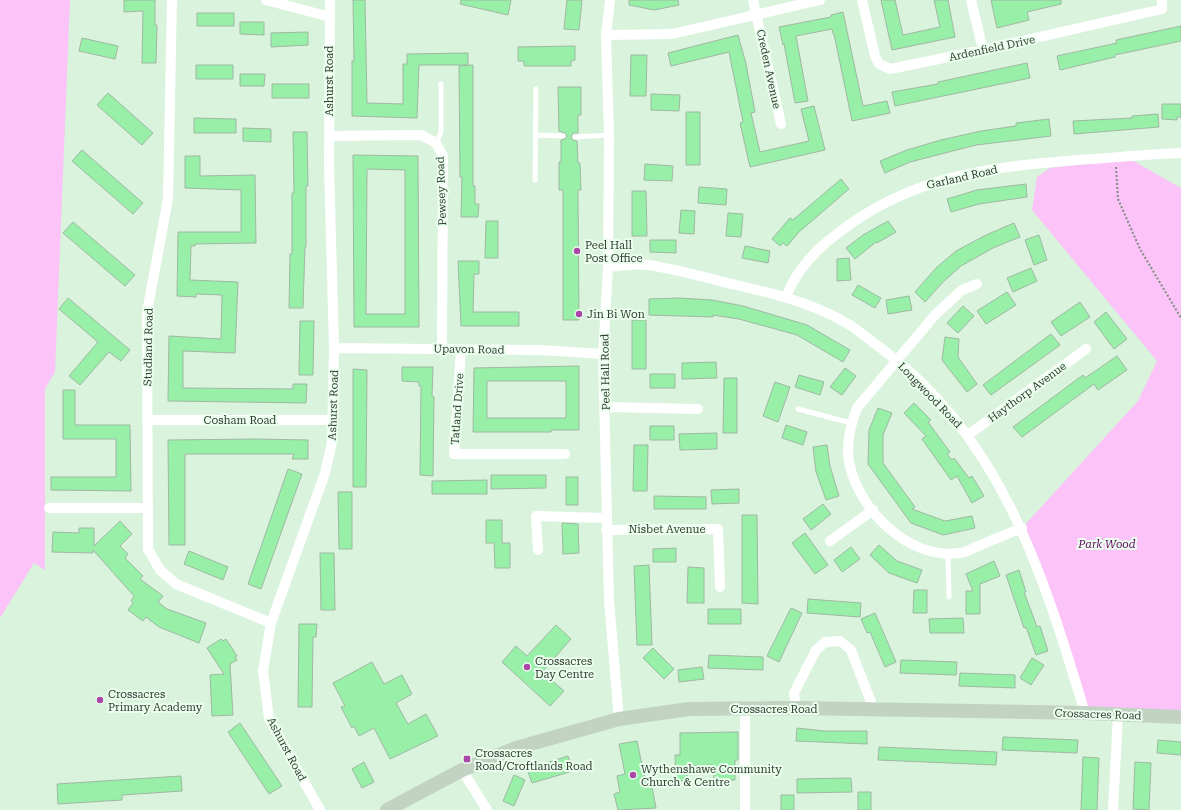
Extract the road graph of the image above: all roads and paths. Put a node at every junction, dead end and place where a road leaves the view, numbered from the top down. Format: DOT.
graph roads {
  1 [pos="172,0"];
  2 [pos="266,0"];
  3 [pos="330,0"];
  4 [pos="610,0"];
  5 [pos="753,0"];
  6 [pos="820,0"];
  7 [pos="862,0"];
  8 [pos="971,0"];
  9 [pos="1162,0"];
  10 [pos="757,14"];
  11 [pos="330,17"];
  12 [pos="606,35"];
  13 [pos="983,50"];
  14 [pos="441,84"];
  15 [pos="536,89"];
  16 [pos="781,124"];
  17 [pos="536,135"];
  18 [pos="609,135"];
  19 [pos="329,136"];
  20 [pos="563,136"];
  21 [pos="575,137"];
  22 [pos="436,144"];
  23 [pos="1181,153"];
  24 [pos="1115,158"];
  25 [pos="535,180"];
  26 [pos="608,267"];
  27 [pos="978,284"];
  28 [pos="786,296"];
  29 [pos="1181,318"];
  30 [pos="334,348"];
  31 [pos="442,348"];
  32 [pos="461,349"];
  33 [pos="1086,349"];
  34 [pos="603,354"];
  35 [pos="897,360"];
  36 [pos="606,407"];
  37 [pos="698,409"];
  38 [pos="798,409"];
  39 [pos="147,420"];
  40 [pos="333,420"];
  41 [pos="851,424"];
  42 [pos="968,435"];
  43 [pos="565,454"];
  44 [pos="49,508"];
  45 [pos="147,508"];
  46 [pos="873,510"];
  47 [pos="606,518"];
  48 [pos="1022,528"];
  49 [pos="606,530"];
  50 [pos="830,541"];
  51 [pos="538,550"];
  52 [pos="948,553"];
  53 [pos="720,587"];
  54 [pos="949,597"];
  55 [pos="271,623"];
  56 [pos="796,708"];
  57 [pos="745,709"];
  58 [pos="874,710"];
  59 [pos="1085,713"];
  60 [pos="1118,715"];
  61 [pos="1181,717"];
  62 [pos="619,720"];
  63 [pos="462,770"];
  64 [pos="320,810"];
  65 [pos="387,810"];
  66 [pos="487,810"];
  67 [pos="745,810"];
  68 [pos="1113,810"];
  1 -- 39 [label="street, Studland Road"];
  2 -- 11 [label="street"];
  3 -- 11 [label="street, Ashurst Road"];
  4 -- 12 [label="street, Peel Hall Road"];
  5 -- 10 [label="street, Creden Avenue"];
  6 -- 10 [label="street"];
  7 -- 13 [label="street, Ardenfield Drive"];
  8 -- 13 [label="street"];
  9 -- 13 [label="street, Ardenfield Drive"];
  10 -- 12 [label="street"];
  10 -- 16 [label="street, Creden Avenue"];
  11 -- 19 [label="street, Ashurst Road"];
  12 -- 18 [label="street, Peel Hall Road"];
  14 -- 22 [label="lane"];
  15 -- 17 [label="lane"];
  17 -- 20 [label="lane"];
  17 -- 25 [label="lane"];
  18 -- 21 [label="lane"];
  18 -- 26 [label="street, Peel Hall Road"];
  19 -- 22 [label="street, Pewsey Road"];
  19 -- 30 [label="street, Ashurst Road"];
  22 -- 31 [label="street, Pewsey Road"];
  23 -- 24 [label="street, Garland Road"];
  24 -- 28 [label="street, Garland Road"];
  24 -- 29 [label="path"];
  26 -- 28 [label="street, Longwood Road"];
  26 -- 34 [label="street, Peel Hall Road"];
  27 -- 35 [label="street"];
  28 -- 35 [label="street, Longwood Road"];
  30 -- 31 [label="street, Upavon Road"];
  30 -- 40 [label="street, Ashurst Road"];
  31 -- 32 [label="street, Upavon Road"];
  32 -- 34 [label="street, Upavon Road"];
  32 -- 43 [label="street, Tatland Drive"];
  33 -- 42 [label="street, Haythorp Avenue"];
  34 -- 36 [label="street, Peel Hall Road"];
  35 -- 41 [label="street"];
  35 -- 42 [label="street, Longwood Road"];
  36 -- 37 [label="street"];
  36 -- 47 [label="street, Peel Hall Road"];
  38 -- 41 [label="lane"];
  39 -- 40 [label="street, Cosham Road"];
  39 -- 45 [label="street, Studland Road"];
  40 -- 55 [label="street, Ashurst Road"];
  41 -- 46 [label="street"];
  42 -- 48 [label="street, Longwood Road"];
  44 -- 45 [label="street"];
  45 -- 55 [label="street, Studland Road"];
  46 -- 50 [label="street"];
  46 -- 52 [label="street"];
  47 -- 49 [label="street, Peel Hall Road"];
  47 -- 51 [label="street"];
  48 -- 52 [label="street"];
  48 -- 59 [label="street, Longwood Road"];
  49 -- 53 [label="street, Nisbet Avenue"];
  49 -- 62 [label="street, Peel Hall Road"];
  52 -- 54 [label="lane"];
  55 -- 64 [label="street, Ashurst Road"];
  56 -- 57 [label="street, Crossacres Road"];
  56 -- 58 [label="street, Crossacres Road"];
  56 -- 58 [label="street"];
  57 -- 62 [label="street, Crossacres Road"];
  57 -- 67 [label="street"];
  58 -- 59 [label="street, Crossacres Road"];
  59 -- 60 [label="street, Crossacres Road"];
  60 -- 61 [label="street, Crossacres Road"];
  60 -- 68 [label="street"];
  62 -- 63 [label="street, Crossacres Road"];
  63 -- 65 [label="street, Crossacres Road"];
  63 -- 66 [label="street"];
}
